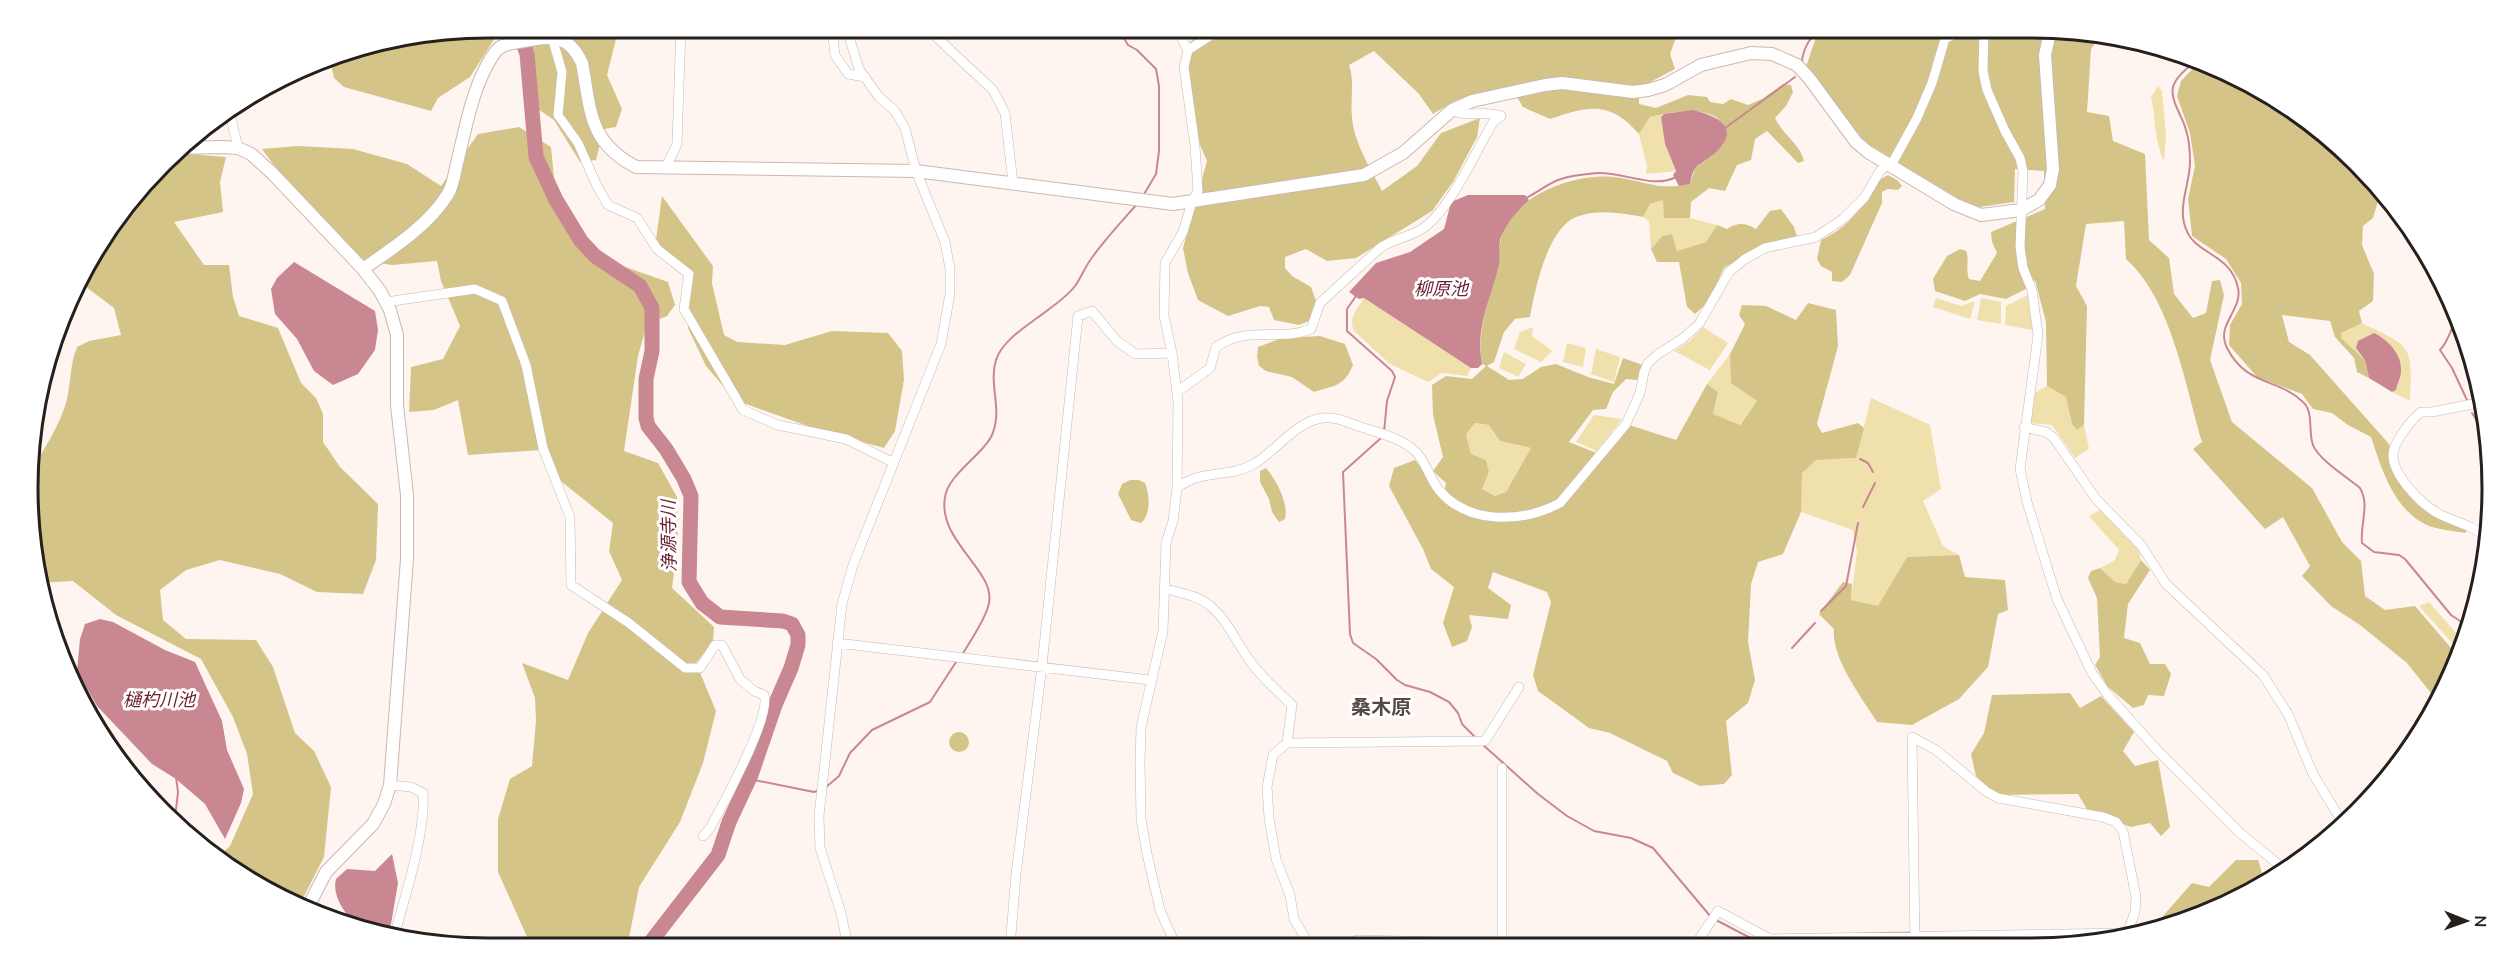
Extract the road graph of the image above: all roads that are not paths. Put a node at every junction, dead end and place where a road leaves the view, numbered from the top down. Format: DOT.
graph roads {
  1 [pos="530,38"];
  2 [pos="550,38"];
  3 [pos="559,38"];
  4 [pos="681,38"];
  5 [pos="833,38"];
  6 [pos="850,38"];
  7 [pos="937,38"];
  8 [pos="1181,38"];
  9 [pos="1207,38"];
  10 [pos="1946,38"];
  11 [pos="1984,38"];
  12 [pos="2050,38"];
  13 [pos="1188,50"];
  14 [pos="865,77"];
  15 [pos="1452,110"];
  16 [pos="231,117"];
  17 [pos="192,148"];
  18 [pos="238,148"];
  19 [pos="1888,165"];
  20 [pos="665,169"];
  21 [pos="916,171"];
  22 [pos="1014,183"];
  23 [pos="1192,202"];
  24 [pos="2021,210"];
  25 [pos="363,269"];
  26 [pos="386,302"];
  27 [pos="1172,353"];
  28 [pos="1177,392"];
  29 [pos="2475,404"];
  30 [pos="2024,427"];
  31 [pos="894,463"];
  32 [pos="1177,488"];
  33 [pos="2480,532"];
  34 [pos="1166,588"];
  35 [pos="837,643"];
  36 [pos="1042,666"];
  37 [pos="1150,680"];
  38 [pos="1519,687"];
  39 [pos="1287,743"];
  40 [pos="1502,768"];
  41 [pos="390,785"];
  42 [pos="2339,817"];
  43 [pos="703,836"];
  44 [pos="2278,865"];
  45 [pos="311,901"];
  46 [pos="2129,927"];
  47 [pos="396,928"];
  48 [pos="2088,934"];
  49 [pos="846,938"];
  50 [pos="1011,938"];
  51 [pos="1173,938"];
  52 [pos="1305,938"];
  53 [pos="1502,938"];
  54 [pos="1700,938"];
  55 [pos="1768,938"];
  56 [pos="1914,938"];
  57 [pos="1975,938"];
  1 -- 25 [label="street"];
  2 -- 31 [label="street"];
  3 -- 20 [label="street"];
  4 -- 20 [label="street"];
  5 -- 14 [label="street"];
  6 -- 14 [label="street"];
  7 -- 22 [label="street"];
  8 -- 13 [label="street"];
  9 -- 13 [label="street"];
  10 -- 19 [label="street"];
  11 -- 24 [label="street"];
  12 -- 24 [label="street"];
  13 -- 23 [label="street"];
  14 -- 21 [label="street"];
  15 -- 19 [label="street"];
  15 -- 23 [label="street"];
  15 -- 28 [label="street"];
  16 -- 18 [label="street"];
  17 -- 18 [label="street"];
  18 -- 25 [label="street"];
  19 -- 24 [label="street"];
  19 -- 32 [label="street"];
  20 -- 21 [label="street"];
  21 -- 22 [label="street"];
  21 -- 31 [label="street"];
  22 -- 23 [label="street"];
  23 -- 27 [label="street"];
  24 -- 30 [label="street"];
  25 -- 26 [label="street"];
  26 -- 41 [label="street"];
  26 -- 43 [label="street"];
  27 -- 28 [label="street"];
  27 -- 36 [label="street"];
  28 -- 32 [label="street"];
  29 -- 33 [label="street"];
  30 -- 42 [label="street"];
  30 -- 44 [label="street"];
  31 -- 35 [label="street"];
  32 -- 34 [label="street"];
  34 -- 37 [label="street"];
  34 -- 39 [label="street"];
  35 -- 36 [label="street"];
  35 -- 49 [label="street"];
  36 -- 37 [label="street"];
  36 -- 50 [label="street"];
  37 -- 51 [label="street"];
  38 -- 39 [label="street"];
  39 -- 52 [label="street"];
  40 -- 53 [label="street"];
  41 -- 45 [label="street"];
  41 -- 47 [label="street"];
  46 -- 56 [label="street"];
  48 -- 57 [label="street"];
  54 -- 55 [label="street"];
}
